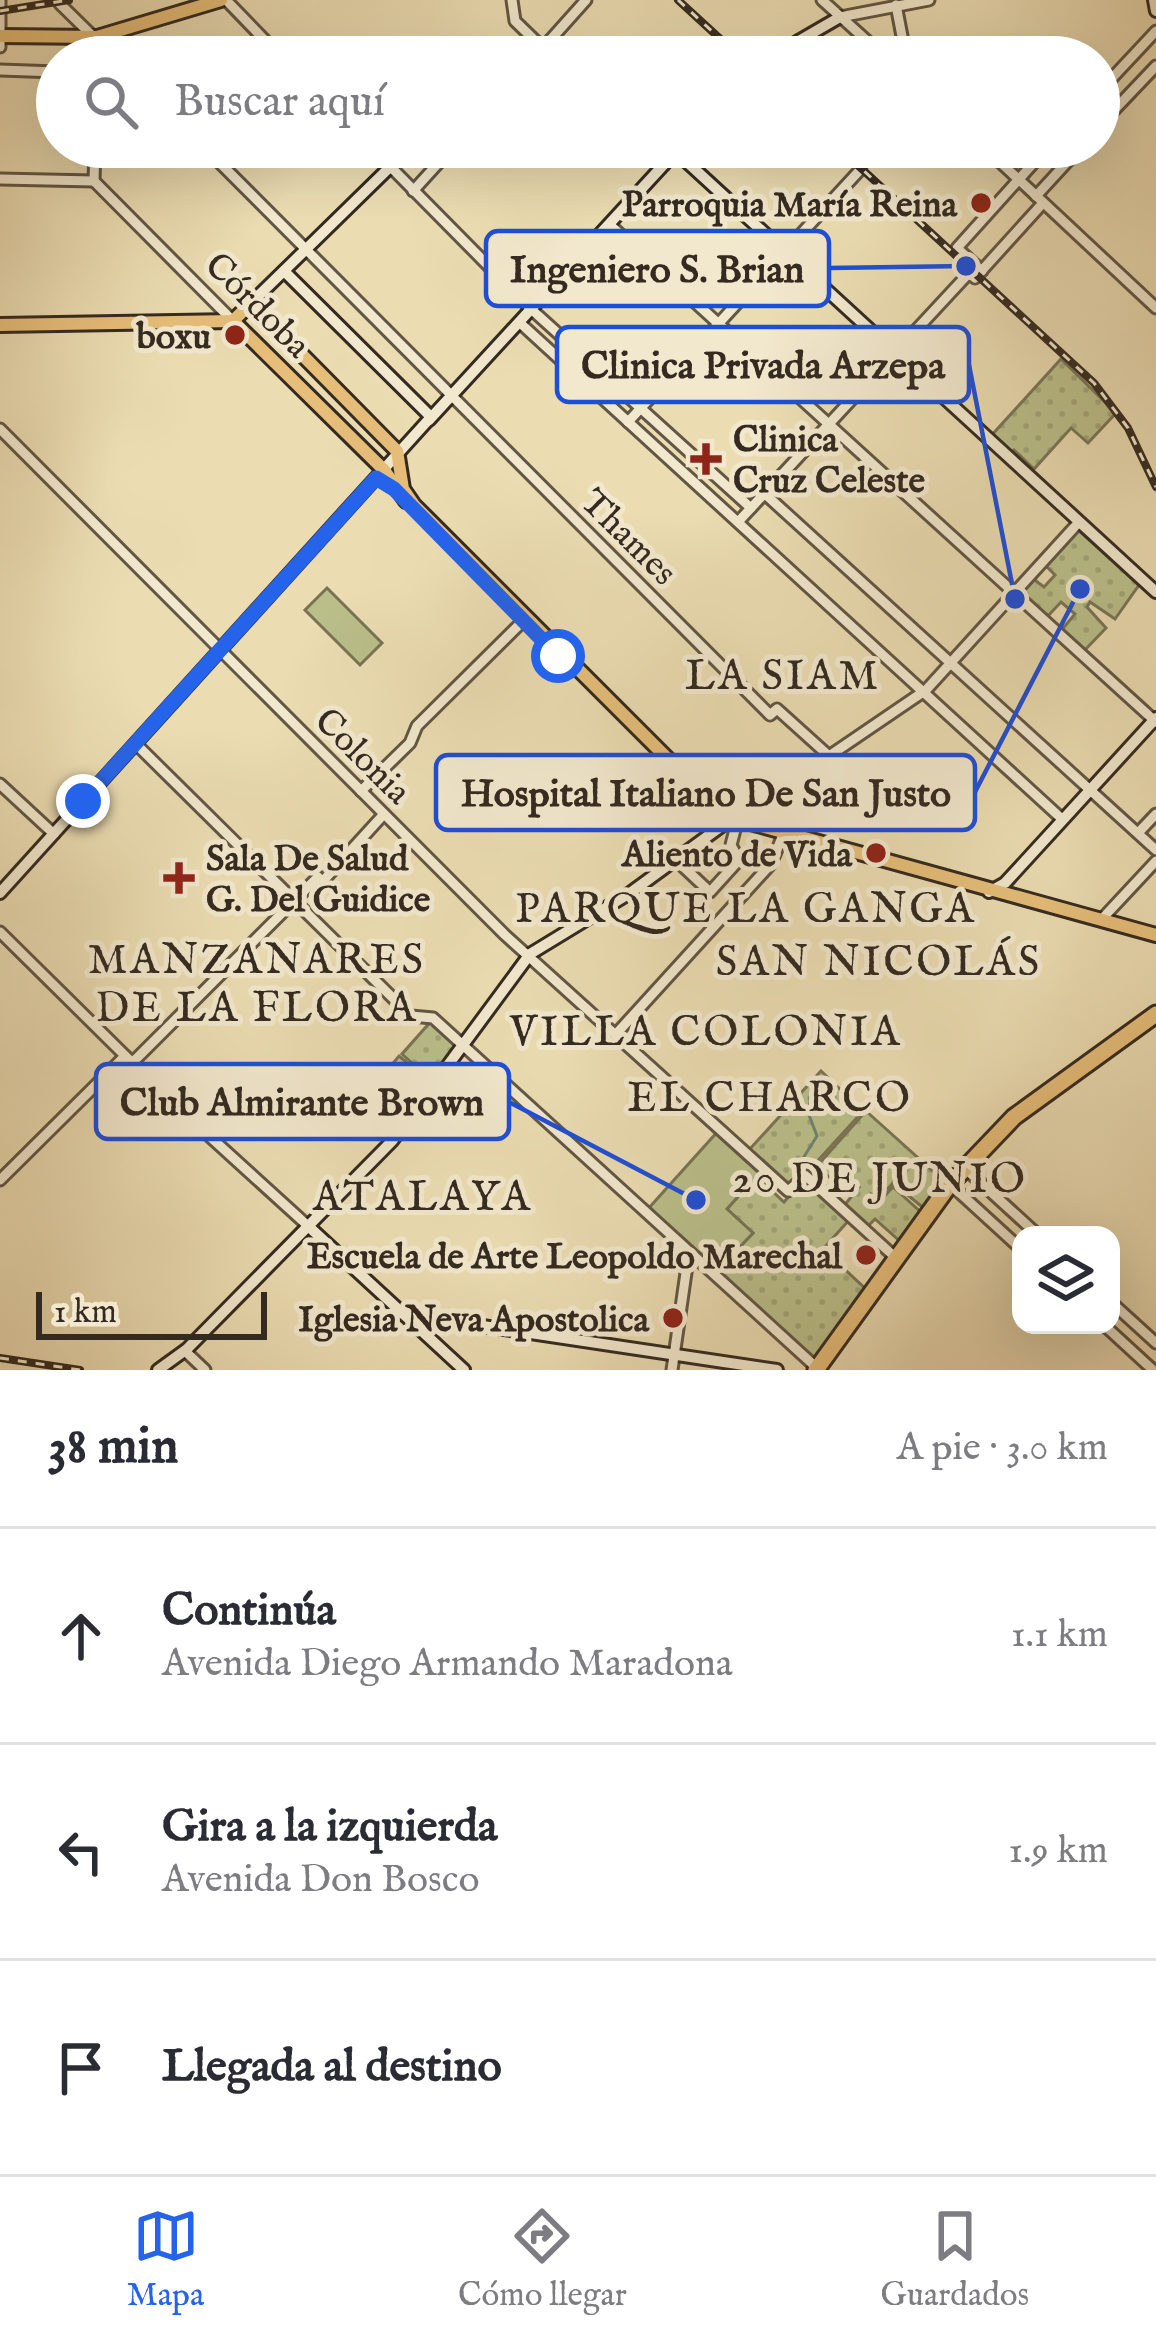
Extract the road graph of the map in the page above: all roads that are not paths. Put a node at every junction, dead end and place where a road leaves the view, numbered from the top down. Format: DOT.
graph roads {
  1 [pos="224,0"];
  2 [pos="512,0"];
  3 [pos="586,0"];
  4 [pos="822,0"];
  5 [pos="929,0"];
  6 [pos="1154,0"];
  7 [pos="58,1"];
  8 [pos="0,3"];
  9 [pos="896,3"];
  10 [pos="1156,11"];
  11 [pos="841,17"];
  12 [pos="1156,31"];
  13 [pos="0,36"];
  14 [pos="36,36"];
  15 [pos="93,36"];
  16 [pos="98,36"];
  17 [pos="260,36"];
  18 [pos="528,36"];
  19 [pos="557,36"];
  20 [pos="808,36"];
  21 [pos="862,36"];
  22 [pos="902,36"];
  23 [pos="0,47"];
  24 [pos="1156,66"];
  25 [pos="0,70"];
  26 [pos="1120,70"];
  27 [pos="36,71"];
  28 [pos="1120,104"];
  29 [pos="94,168"];
  30 [pos="225,168"];
  31 [pos="389,168"];
  32 [pos="391,168"];
  33 [pos="434,168"];
  34 [pos="661,168"];
  35 [pos="696,168"];
  36 [pos="860,168"];
  37 [pos="1007,168"];
  38 [pos="1028,168"];
  39 [pos="1064,168"];
  40 [pos="0,178"];
  41 [pos="1018,178"];
  42 [pos="94,181"];
  43 [pos="413,191"];
  44 [pos="1040,199"];
  45 [pos="609,224"];
  46 [pos="307,249"];
  47 [pos="784,252"];
  48 [pos="284,271"];
  49 [pos="975,274"];
  50 [pos="251,303"];
  51 [pos="1156,308"];
  52 [pos="531,309"];
  53 [pos="233,321"];
  54 [pos="519,322"];
  55 [pos="0,324"];
  56 [pos="718,324"];
  57 [pos="894,354"];
  58 [pos="451,395"];
  59 [pos="641,408"];
  60 [pos="431,417"];
  61 [pos="628,422"];
  62 [pos="828,424"];
  63 [pos="0,429"];
  64 [pos="398,453"];
  65 [pos="380,473"];
  66 [pos="765,494"];
  67 [pos="409,502"];
  68 [pos="752,508"];
  69 [pos="739,522"];
  70 [pos="1078,522"];
  71 [pos="454,547"];
  72 [pos="485,578"];
  73 [pos="1156,592"];
  74 [pos="1014,593"];
  75 [pos="502,598"];
  76 [pos="528,622"];
  77 [pos="220,650"];
  78 [pos="564,662"];
  79 [pos="951,662"];
  80 [pos="579,674"];
  81 [pos="924,692"];
  82 [pos="608,704"];
  83 [pos="628,717"];
  84 [pos="1155,720"];
  85 [pos="136,744"];
  86 [pos="827,755"];
  87 [pos="0,784"];
  88 [pos="1090,790"];
  89 [pos="361,791"];
  90 [pos="760,802"];
  91 [pos="384,814"];
  92 [pos="1156,814"];
  93 [pos="1062,819"];
  94 [pos="732,820"];
  95 [pos="1138,833"];
  96 [pos="54,834"];
  97 [pos="782,836"];
  98 [pos="822,846"];
  99 [pos="1156,850"];
  100 [pos="848,854"];
  101 [pos="676,860"];
  102 [pos="1156,861"];
  103 [pos="891,863"];
  104 [pos="945,880"];
  105 [pos="997,887"];
  106 [pos="0,892"];
  107 [pos="294,900"];
  108 [pos="1053,909"];
  109 [pos="1100,921"];
  110 [pos="1121,931"];
  111 [pos="0,932"];
  112 [pos="1151,934"];
  113 [pos="530,954"];
  114 [pos="1156,1018"];
  115 [pos="617,1033"];
  116 [pos="463,1046"];
  117 [pos="128,1059"];
  118 [pos="965,1171"];
  119 [pos="0,1180"];
  120 [pos="952,1186"];
  121 [pos="307,1226"];
  122 [pos="1028,1226"];
  123 [pos="1012,1242"];
  124 [pos="689,1252"];
  125 [pos="896,1262"];
  126 [pos="1120,1310"];
  127 [pos="403,1314"];
  128 [pos="1114,1334"];
  129 [pos="1156,1343"];
  130 [pos="185,1351"];
  131 [pos="674,1354"];
  132 [pos="158,1370"];
  133 [pos="205,1370"];
  134 [pos="464,1370"];
  135 [pos="672,1370"];
  136 [pos="777,1370"];
  137 [pos="819,1370"];
  138 [pos="1153,1370"];
  1 -- 16 [label="main road"];
  1 -- 17 [label="street"];
  2 -- 18 [label="street"];
  3 -- 19 [label="street"];
  4 -- 11 [label="street"];
  5 -- 9 [label="street"];
  6 -- 10 [label="main road"];
  7 -- 15 [label="street"];
  8 -- 13 [label="street"];
  9 -- 11 [label="street"];
  9 -- 22 [label="street"];
  11 -- 20 [label="main road"];
  11 -- 21 [label="street"];
  12 -- 26 [label="street"];
  13 -- 14 [label="main road"];
  13 -- 23 [label="street"];
  24 -- 28 [label="street"];
  25 -- 27 [label="street"];
  29 -- 42 [label="street"];
  30 -- 46 [label="street, Thames"];
  31 -- 46 [label="main road"];
  32 -- 43 [label="street"];
  33 -- 43 [label="street"];
  34 -- 45 [label="main road"];
  35 -- 47 [label="main road"];
  36 -- 47 [label="street"];
  37 -- 41 [label="street"];
  38 -- 41 [label="street"];
  39 -- 44 [label="street"];
  40 -- 42 [label="street"];
  41 -- 44 [label="street"];
  41 -- 49 [label="street"];
  42 -- 53 [label="street, Córdoba"];
  43 -- 52 [label="street"];
  44 -- 49 [label="street"];
  44 -- 51 [label="street"];
  45 -- 52 [label="main road"];
  45 -- 56 [label="street"];
  46 -- 48 [label="main road"];
  46 -- 58 [label="street, Thames"];
  47 -- 56 [label="street"];
  47 -- 57 [label="main road"];
  48 -- 50 [label="main road"];
  48 -- 60 [label="main road"];
  49 -- 57 [label="street"];
  50 -- 53 [label="main road"];
  50 -- 64 [label="main road"];
  52 -- 54 [label="main road"];
  52 -- 59 [label="street"];
  53 -- 55 [label="main road"];
  53 -- 65 [label="main road, Córdoba"];
  54 -- 58 [label="main road"];
  54 -- 61 [label="street"];
  56 -- 59 [label="street"];
  56 -- 62 [label="street"];
  57 -- 62 [label="street"];
  57 -- 70 [label="main road"];
  58 -- 60 [label="main road"];
  58 -- 86 [label="street, Thames"];
  59 -- 61 [label="street"];
  59 -- 68 [label="street"];
  60 -- 64 [label="main road"];
  61 -- 69 [label="street"];
  62 -- 66 [label="street"];
  62 -- 74 [label="street"];
  63 -- 77 [label="street, Colonia"];
  64 -- 65 [label="main road"];
  64 -- 67 [label="main road"];
  65 -- 67 [label="main road"];
  65 -- 77 [label="main road"];
  66 -- 68 [label="street"];
  66 -- 79 [label="street"];
  67 -- 71 [label="main road"];
  68 -- 69 [label="street"];
  69 -- 81 [label="street"];
  70 -- 73 [label="main road"];
  70 -- 74 [label="street"];
  71 -- 72 [label="main road"];
  71 -- 75 [label="street"];
  71 -- 76 [label="street"];
  72 -- 75 [label="main road"];
  72 -- 76 [label="main road"];
  74 -- 79 [label="street"];
  74 -- 84 [label="street"];
  75 -- 76 [label="main road"];
  76 -- 78 [label="street"];
  76 -- 80 [label="main road"];
  76 -- 82 [label="main road"];
  76 -- 83 [label="street"];
  76 -- 89 [label="street"];
  77 -- 85 [label="main road"];
  77 -- 89 [label="street, Colonia"];
  78 -- 80 [label="main road"];
  78 -- 82 [label="street"];
  79 -- 81 [label="street"];
  79 -- 88 [label="street"];
  80 -- 82 [label="main road"];
  81 -- 86 [label="street"];
  81 -- 93 [label="street"];
  82 -- 83 [label="main road"];
  82 -- 94 [label="main road"];
  82 -- 94 [label="main road"];
  83 -- 94 [label="street"];
  84 -- 88 [label="main road"];
  85 -- 96 [label="main road"];
  85 -- 107 [label="street"];
  86 -- 90 [label="street"];
  87 -- 96 [label="street"];
  88 -- 93 [label="main road"];
  88 -- 95 [label="street"];
  89 -- 91 [label="street, Colonia"];
  90 -- 94 [label="street"];
  90 -- 94 [label="street"];
  91 -- 107 [label="street"];
  91 -- 113 [label="street, Colonia"];
  92 -- 95 [label="street"];
  93 -- 105 [label="main road"];
  94 -- 97 [label="main road"];
  94 -- 101 [label="main road"];
  94 -- 101 [label="street"];
  94 -- 103 [label="main road"];
  95 -- 99 [label="street"];
  96 -- 106 [label="main road"];
  97 -- 98 [label="main road"];
  97 -- 115 [label="street"];
  98 -- 100 [label="street"];
  98 -- 103 [label="main road"];
  100 -- 103 [label="main road"];
  101 -- 113 [label="main road"];
  102 -- 109 [label="street"];
  103 -- 104 [label="main road"];
  103 -- 105 [label="main road"];
  104 -- 105 [label="main road"];
  104 -- 108 [label="street"];
  105 -- 108 [label="main road"];
  105 -- 108 [label="main road"];
  105 -- 108 [label="street"];
  107 -- 116 [label="street"];
  107 -- 117 [label="street"];
  108 -- 109 [label="main road"];
  108 -- 109 [label="street"];
  109 -- 110 [label="street"];
  109 -- 112 [label="main road"];
  110 -- 112 [label="main road"];
  111 -- 117 [label="street"];
  113 -- 115 [label="street, Colonia"];
  113 -- 116 [label="main road"];
  114 -- 118 [label="highway"];
  115 -- 125 [label="street, Colonia"];
  116 -- 121 [label="main road"];
  116 -- 124 [label="street"];
  117 -- 119 [label="street"];
  117 -- 121 [label="street"];
  118 -- 120 [label="highway"];
  118 -- 122 [label="street"];
  120 -- 123 [label="street"];
  120 -- 125 [label="highway"];
  121 -- 127 [label="main road"];
  121 -- 130 [label="main road"];
  124 -- 131 [label="street"];
  124 -- 137 [label="street"];
  125 -- 137 [label="highway"];
  126 -- 129 [label="street"];
  127 -- 131 [label="main road"];
  127 -- 134 [label="main road"];
  128 -- 138 [label="street"];
  130 -- 132 [label="main road"];
  130 -- 133 [label="street"];
  131 -- 135 [label="street"];
  131 -- 136 [label="main road"];
}
